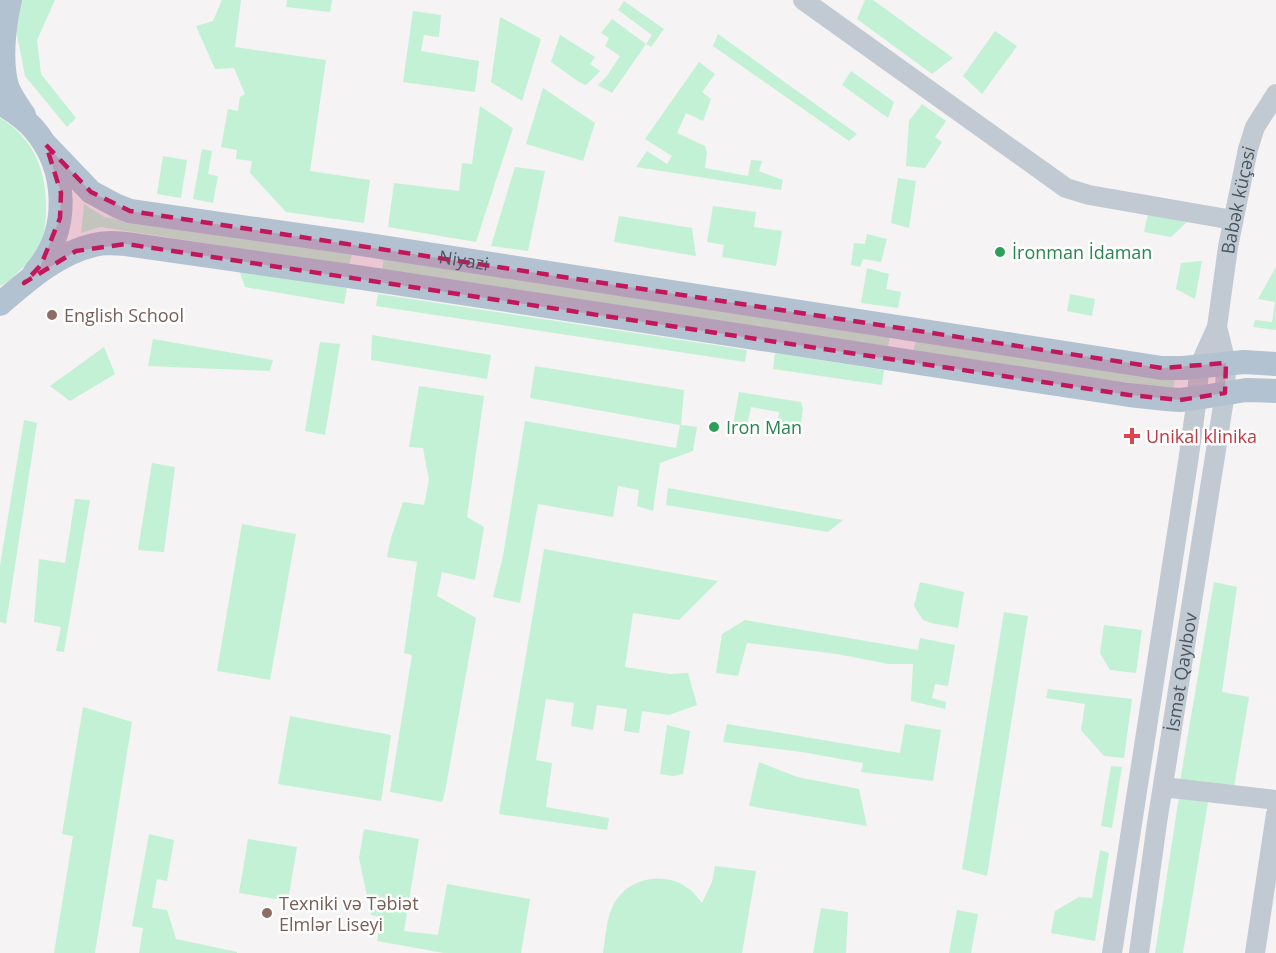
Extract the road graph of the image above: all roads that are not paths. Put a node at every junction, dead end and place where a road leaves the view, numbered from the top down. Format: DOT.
graph roads {
  1 [pos="10,0"];
  2 [pos="802,0"];
  3 [pos="1276,94"];
  4 [pos="0,103"];
  5 [pos="39,136"];
  6 [pos="1233,220"];
  7 [pos="368,245"];
  8 [pos="363,278"];
  9 [pos="24,283"];
  10 [pos="0,299"];
  11 [pos="0,304"];
  12 [pos="1218,319"];
  13 [pos="905,329"];
  14 [pos="900,359"];
  15 [pos="1226,363"];
  16 [pos="1276,364"];
  17 [pos="1199,367"];
  18 [pos="1276,392"];
  19 [pos="1225,393"];
  20 [pos="1197,398"];
  21 [pos="1163,787"];
  22 [pos="1276,800"];
  23 [pos="1276,814"];
  24 [pos="1112,953"];
  25 [pos="1138,953"];
  26 [pos="1255,953"];
  1 -- 5 [label="main road"];
  2 -- 6 [label="street"];
  3 -- 6 [label="street, Babək küçəsi"];
  4 -- 5 [label="main road"];
  5 -- 7 [label="main road, Niyazi"];
  5 -- 9 [label="main road"];
  6 -- 12 [label="street, Babək küçəsi"];
  7 -- 8 [label="main road"];
  7 -- 13 [label="main road, Niyazi"];
  8 -- 9 [label="main road"];
  8 -- 14 [label="main road"];
  9 -- 10 [label="main road"];
  9 -- 11 [label="main road"];
  12 -- 15 [label="street, İsmət Qayıbov"];
  12 -- 17 [label="street"];
  13 -- 14 [label="main road"];
  13 -- 17 [label="main road, Niyazi"];
  14 -- 20 [label="main road"];
  15 -- 16 [label="main road"];
  15 -- 17 [label="main road, Niyazi"];
  15 -- 19 [label="street, İsmət Qayıbov"];
  17 -- 20 [label="street, İsmət Qayıbov"];
  18 -- 19 [label="main road"];
  19 -- 20 [label="main road"];
  19 -- 21 [label="street, İsmət Qayıbov"];
  20 -- 24 [label="street, İsmət Qayıbov"];
  21 -- 22 [label="street"];
  21 -- 25 [label="street, İsmət Qayıbov"];
  23 -- 26 [label="street"];
}
